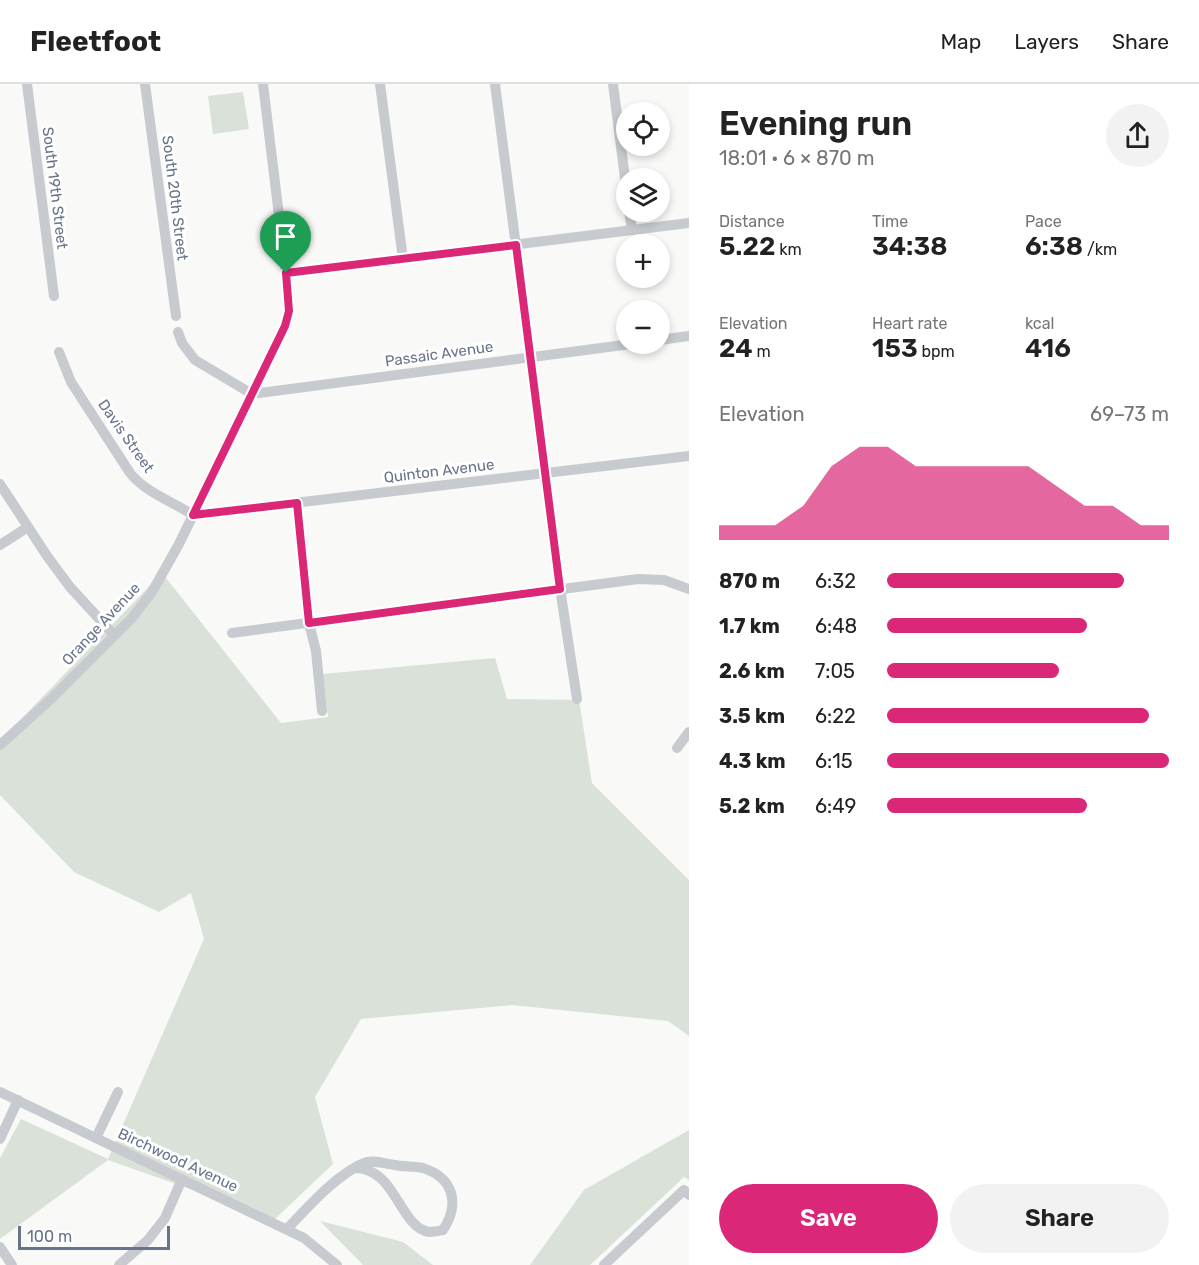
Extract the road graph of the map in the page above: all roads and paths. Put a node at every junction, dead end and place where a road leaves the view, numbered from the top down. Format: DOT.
graph roads {
  1 [pos="27,84"];
  2 [pos="145,84"];
  3 [pos="263,84"];
  4 [pos="380,84"];
  5 [pos="495,84"];
  6 [pos="612,84"];
  7 [pos="623,168"];
  8 [pos="631,222"];
  9 [pos="689,223"];
  10 [pos="632,230"];
  11 [pos="516,245"];
  12 [pos="403,259"];
  13 [pos="286,273"];
  14 [pos="54,296"];
  15 [pos="176,316"];
  16 [pos="178,332"];
  17 [pos="689,336"];
  18 [pos="670,339"];
  19 [pos="616,346"];
  20 [pos="59,352"];
  21 [pos="530,357"];
  22 [pos="252,394"];
  23 [pos="689,456"];
  24 [pos="545,474"];
  25 [pos="0,484"];
  26 [pos="297,503"];
  27 [pos="193,515"];
  28 [pos="28,527"];
  29 [pos="0,545"];
  30 [pos="560,589"];
  31 [pos="689,589"];
  32 [pos="309,623"];
  33 [pos="232,633"];
  34 [pos="114,635"];
  35 [pos="577,699"];
  36 [pos="322,711"];
  37 [pos="689,732"];
  38 [pos="0,746"];
  39 [pos="677,748"];
  40 [pos="0,1092"];
  41 [pos="118,1092"];
  42 [pos="18,1101"];
  43 [pos="96,1138"];
  44 [pos="0,1139"];
  45 [pos="354,1168"];
  46 [pos="182,1179"];
  47 [pos="686,1193"];
  48 [pos="287,1229"];
  49 [pos="0,1247"];
  50 [pos="12,1265"];
  51 [pos="119,1265"];
  52 [pos="337,1265"];
  53 [pos="604,1265"];
  1 -- 14 [label="street, South 19th Street"];
  2 -- 15 [label="street, South 20th Street"];
  3 -- 13 [label="street, Orange Avenue"];
  4 -- 12 [label="street"];
  5 -- 11 [label="street"];
  6 -- 7 [label="street"];
  8 -- 10 [label="street"];
  9 -- 10 [label="street"];
  10 -- 11 [label="street"];
  11 -- 12 [label="street"];
  11 -- 21 [label="street"];
  12 -- 13 [label="street"];
  13 -- 22 [label="street, Orange Avenue"];
  16 -- 22 [label="street"];
  17 -- 18 [label="street"];
  19 -- 21 [label="street, Passaic Avenue"];
  20 -- 27 [label="street, Davis Street"];
  21 -- 22 [label="street, Passaic Avenue"];
  21 -- 24 [label="street"];
  22 -- 27 [label="street, Orange Avenue"];
  23 -- 24 [label="street, Quinton Avenue"];
  24 -- 26 [label="street, Quinton Avenue"];
  24 -- 30 [label="street"];
  25 -- 28 [label="street"];
  26 -- 27 [label="street, Quinton Avenue"];
  26 -- 32 [label="street"];
  27 -- 34 [label="street, Orange Avenue"];
  28 -- 29 [label="street"];
  28 -- 34 [label="street"];
  30 -- 31 [label="street"];
  30 -- 32 [label="street"];
  30 -- 35 [label="street"];
  32 -- 33 [label="street"];
  32 -- 36 [label="street"];
  34 -- 38 [label="street, Orange Avenue"];
  37 -- 39 [label="street"];
  40 -- 42 [label="street, Birchwood Avenue"];
  41 -- 43 [label="street"];
  42 -- 43 [label="street, Birchwood Avenue"];
  42 -- 44 [label="street"];
  43 -- 46 [label="street, Birchwood Avenue"];
  45 -- 45 [label="street"];
  45 -- 48 [label="street"];
  46 -- 48 [label="street, Birchwood Avenue"];
  46 -- 51 [label="street"];
  47 -- 53 [label="street"];
  48 -- 52 [label="street, Birchwood Avenue"];
  49 -- 50 [label="street"];
}
